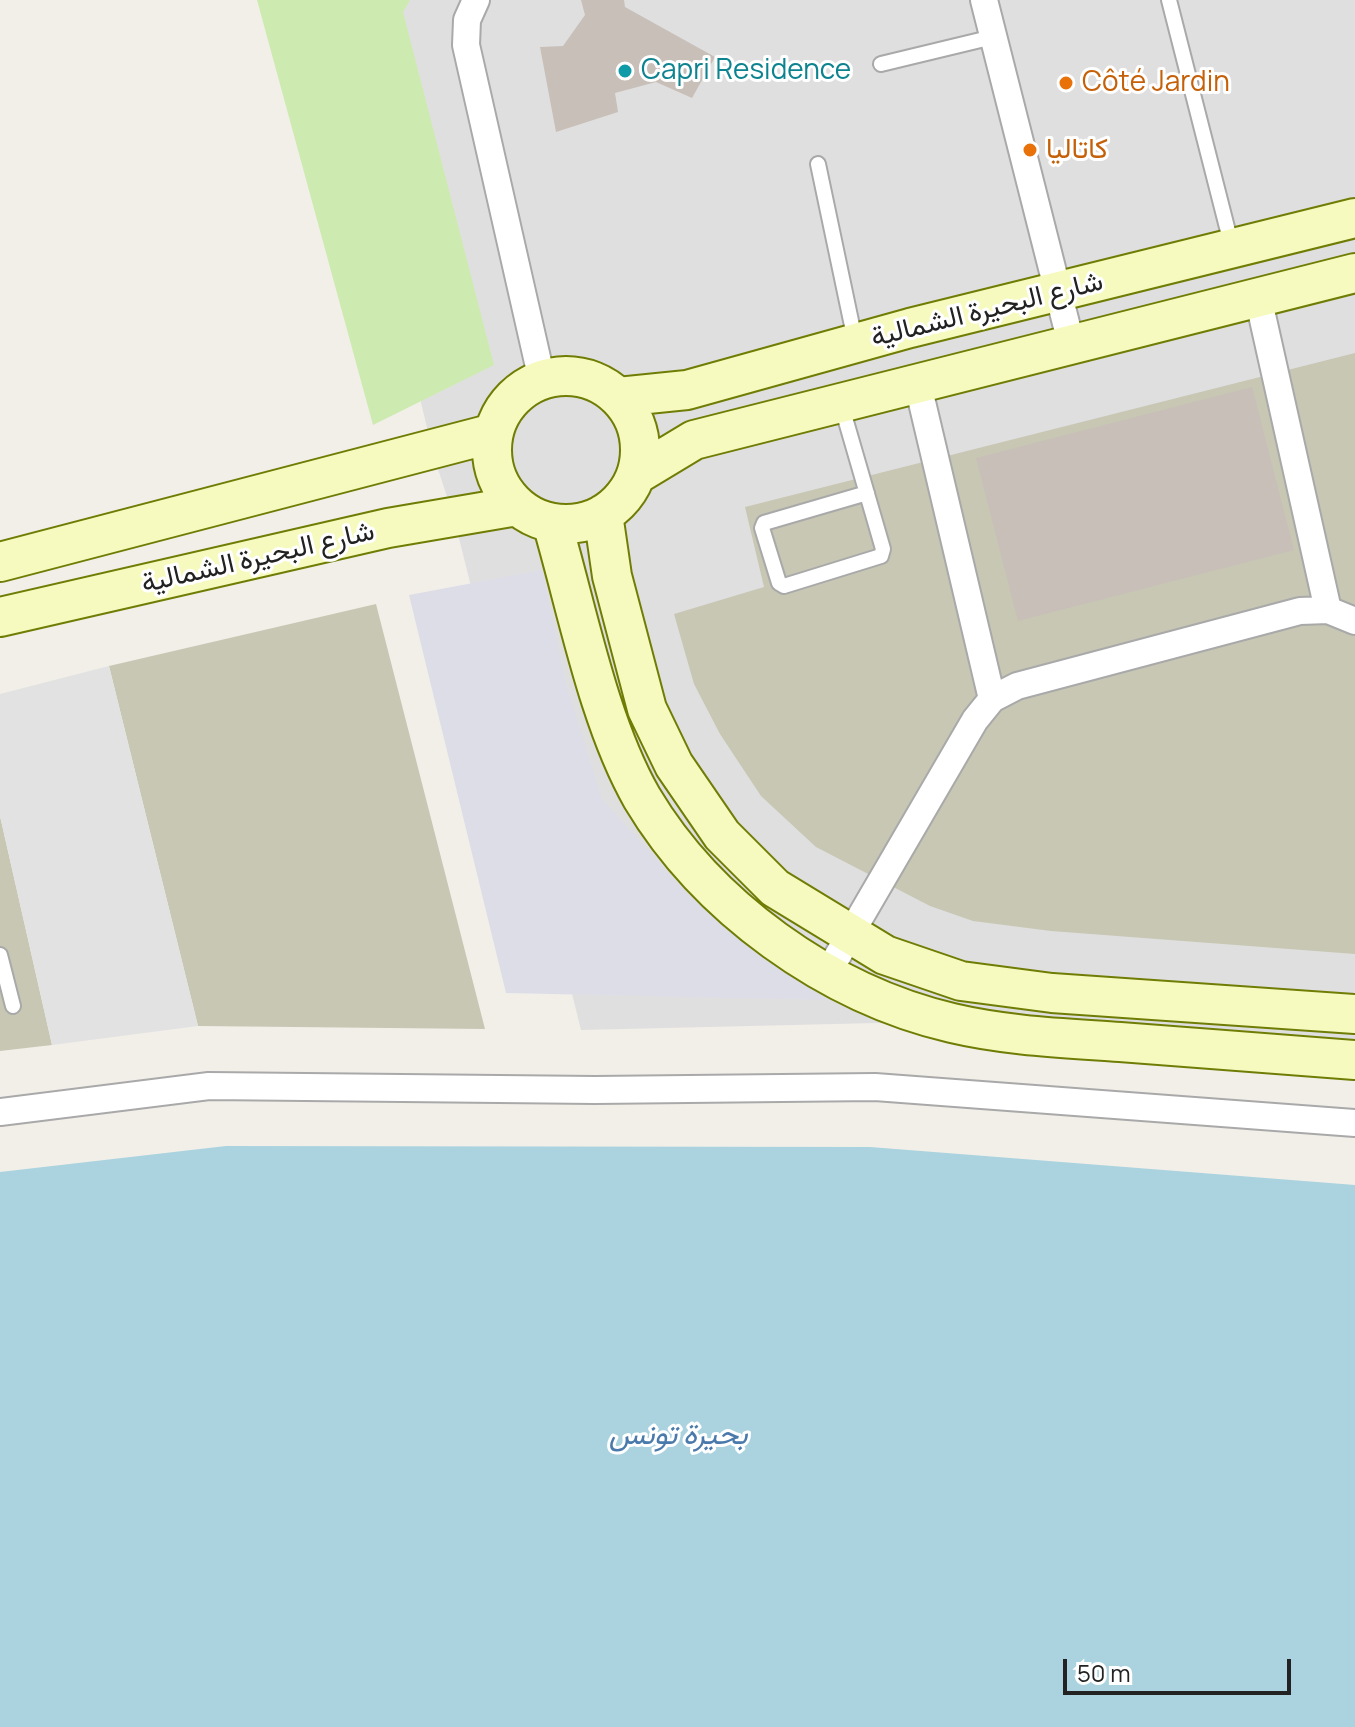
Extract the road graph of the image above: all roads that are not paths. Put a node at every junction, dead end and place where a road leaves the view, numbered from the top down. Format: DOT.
graph roads {
  1 [pos="476,0"];
  2 [pos="984,0"];
  3 [pos="1169,0"];
  4 [pos="993,37"];
  5 [pos="881,64"];
  6 [pos="818,164"];
  7 [pos="1355,218"];
  8 [pos="1232,247"];
  9 [pos="1355,273"];
  10 [pos="1059,291"];
  11 [pos="1258,297"];
  12 [pos="856,343"];
  13 [pos="1071,343"];
  14 [pos="542,380"];
  15 [pos="917,381"];
  16 [pos="618,397"];
  17 [pos="840,402"];
  18 [pos="494,433"];
  19 [pos="636,475"];
  20 [pos="867,493"];
  21 [pos="517,506"];
  22 [pos="603,514"];
  23 [pos="552,523"];
  24 [pos="0,562"];
  25 [pos="1328,610"];
  26 [pos="0,617"];
  27 [pos="1355,621"];
  28 [pos="992,699"];
  29 [pos="849,935"];
  30 [pos="0,955"];
  31 [pos="827,974"];
  32 [pos="13,1006"];
  33 [pos="1355,1014"];
  34 [pos="1355,1060"];
  35 [pos="0,1112"];
  36 [pos="1355,1123"];
  1 -- 14 [label="street"];
  2 -- 4 [label="street"];
  3 -- 8 [label="lane"];
  4 -- 5 [label="lane"];
  4 -- 10 [label="street"];
  6 -- 12 [label="lane"];
  7 -- 8 [label="main road, شارع البحيرة الشمالية"];
  8 -- 10 [label="main road, شارع البحيرة الشمالية"];
  9 -- 11 [label="main road, شارع البحيرة الشمالية"];
  10 -- 12 [label="main road, شارع البحيرة الشمالية"];
  10 -- 13 [label="street"];
  11 -- 13 [label="main road, شارع البحيرة الشمالية"];
  11 -- 25 [label="street"];
  12 -- 16 [label="main road, شارع البحيرة الشمالية"];
  13 -- 15 [label="main road, شارع البحيرة الشمالية"];
  14 -- 16 [label="main road"];
  14 -- 18 [label="main road"];
  15 -- 17 [label="main road, شارع البحيرة الشمالية"];
  15 -- 28 [label="street"];
  16 -- 19 [label="main road"];
  17 -- 19 [label="main road, شارع البحيرة الشمالية"];
  17 -- 20 [label="lane"];
  18 -- 21 [label="main road"];
  18 -- 24 [label="main road"];
  19 -- 22 [label="main road"];
  20 -- 20 [label="lane"];
  21 -- 23 [label="main road"];
  21 -- 26 [label="main road, شارع البحيرة الشمالية"];
  22 -- 23 [label="main road"];
  22 -- 29 [label="main road"];
  23 -- 31 [label="main road"];
  25 -- 27 [label="street"];
  25 -- 28 [label="street"];
  28 -- 29 [label="street"];
  29 -- 31 [label="street"];
  29 -- 33 [label="main road"];
  30 -- 32 [label="lane"];
  31 -- 34 [label="main road"];
  35 -- 36 [label="street"];
}
